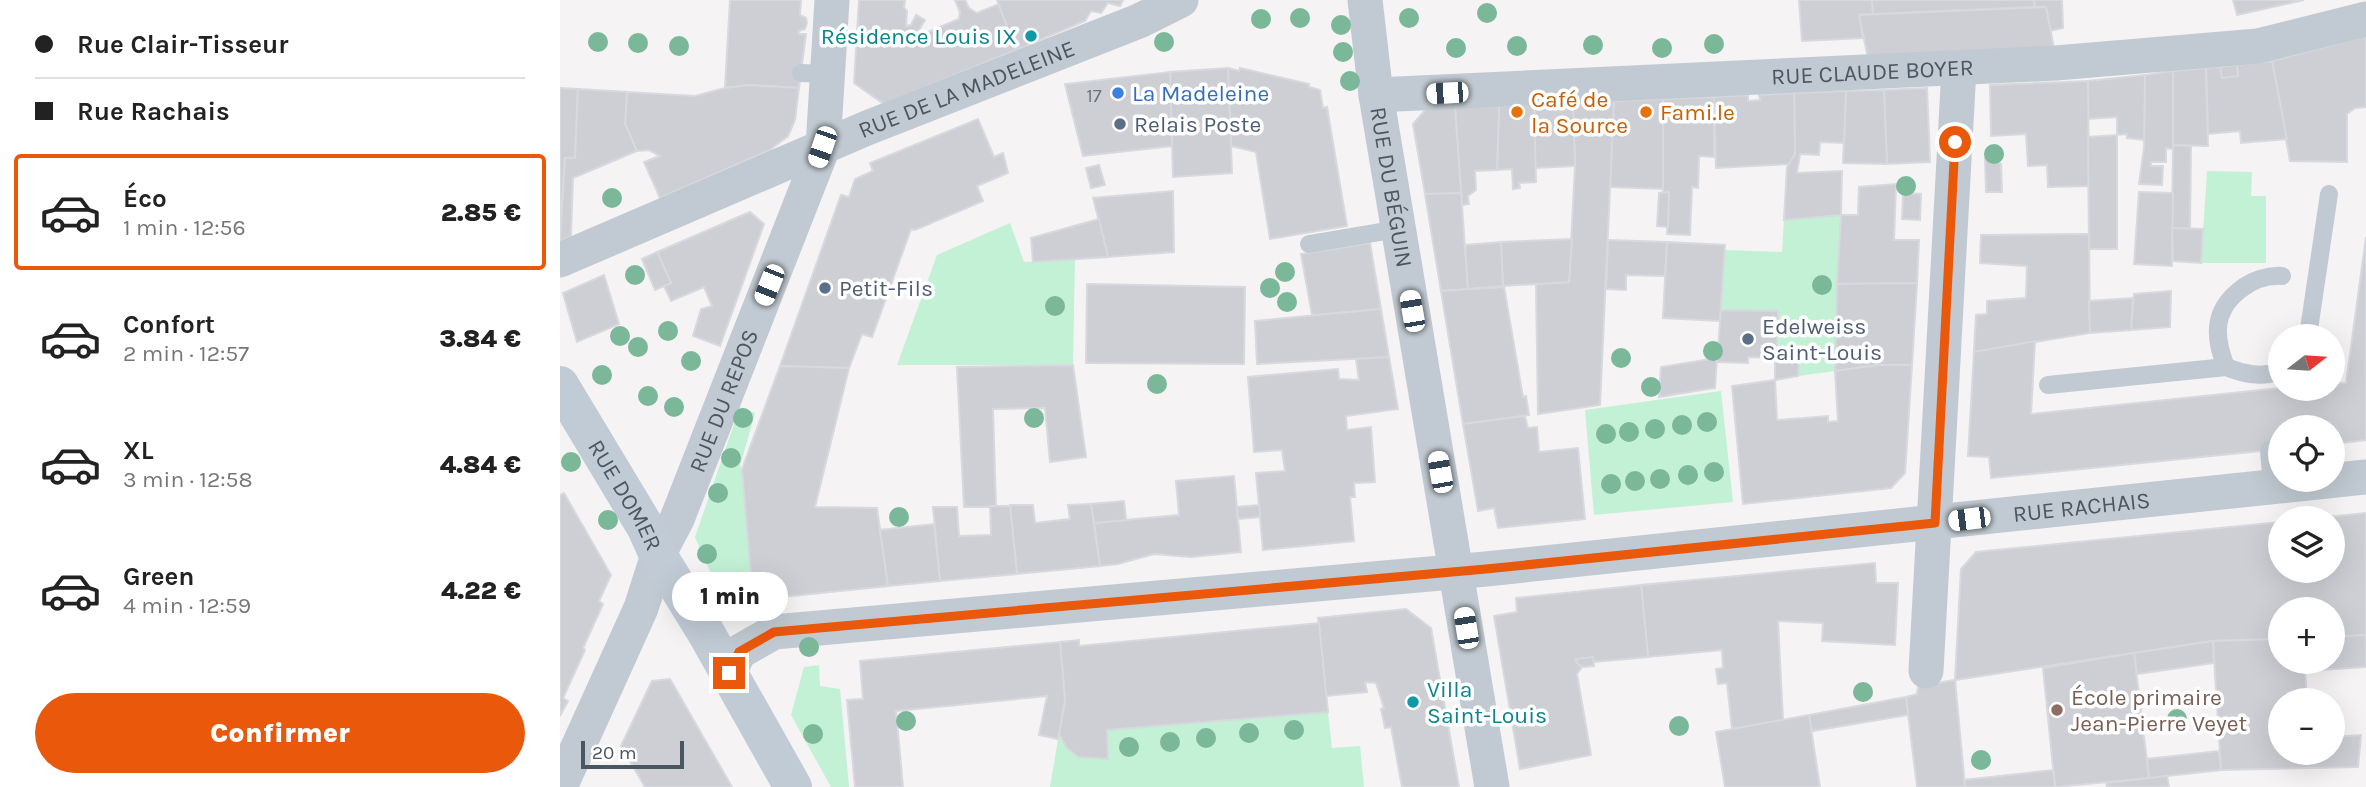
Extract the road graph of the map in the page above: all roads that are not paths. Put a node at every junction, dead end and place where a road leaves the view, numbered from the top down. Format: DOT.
graph roads {
  1 [pos="832,0"];
  2 [pos="1181,0"];
  3 [pos="1365,0"];
  4 [pos="2366,19"];
  5 [pos="1959,68"];
  6 [pos="1376,95"];
  7 [pos="822,147"];
  8 [pos="2329,194"];
  9 [pos="1398,229"];
  10 [pos="1309,244"];
  11 [pos="560,260"];
  12 [pos="2282,276"];
  13 [pos="2310,324"];
  14 [pos="2226,367"];
  15 [pos="2268,378"];
  16 [pos="560,385"];
  17 [pos="2048,386"];
  18 [pos="2366,477"];
  19 [pos="2345,479"];
  20 [pos="2268,487"];
  21 [pos="1935,523"];
  22 [pos="658,555"];
  23 [pos="1456,572"];
  24 [pos="1926,671"];
  25 [pos="729,673"];
  26 [pos="560,787"];
  27 [pos="793,787"];
  28 [pos="1492,787"];
  1 -- 7 [label="street, RUE DU REPOS"];
  2 -- 7 [label="street, RUE DE LA MADELEINE"];
  3 -- 6 [label="street, RUE DU BÉGUIN"];
  4 -- 5 [label="street, RUE CLAUDE BOYER"];
  5 -- 6 [label="street, RUE CLAUDE BOYER"];
  5 -- 21 [label="street"];
  6 -- 9 [label="street, RUE DU BÉGUIN"];
  7 -- 11 [label="street, RUE DE LA MADELEINE"];
  7 -- 22 [label="street, RUE DU REPOS"];
  8 -- 13 [label="lane"];
  9 -- 10 [label="lane"];
  9 -- 23 [label="street, RUE DU BÉGUIN"];
  12 -- 14 [label="lane"];
  14 -- 15 [label="lane"];
  14 -- 17 [label="lane"];
  16 -- 22 [label="street, RUE DOMER"];
  18 -- 19 [label="street, RUE RACHAIS"];
  20 -- 21 [label="street, RUE RACHAIS"];
  21 -- 23 [label="street, RUE RACHAIS"];
  21 -- 24 [label="street"];
  22 -- 25 [label="street, RUE DOMER"];
  22 -- 26 [label="street, RUE DU REPOS"];
  23 -- 25 [label="street, RUE RACHAIS"];
  23 -- 28 [label="street, RUE DU BÉGUIN"];
  25 -- 27 [label="street, RUE DOMER"];
}
